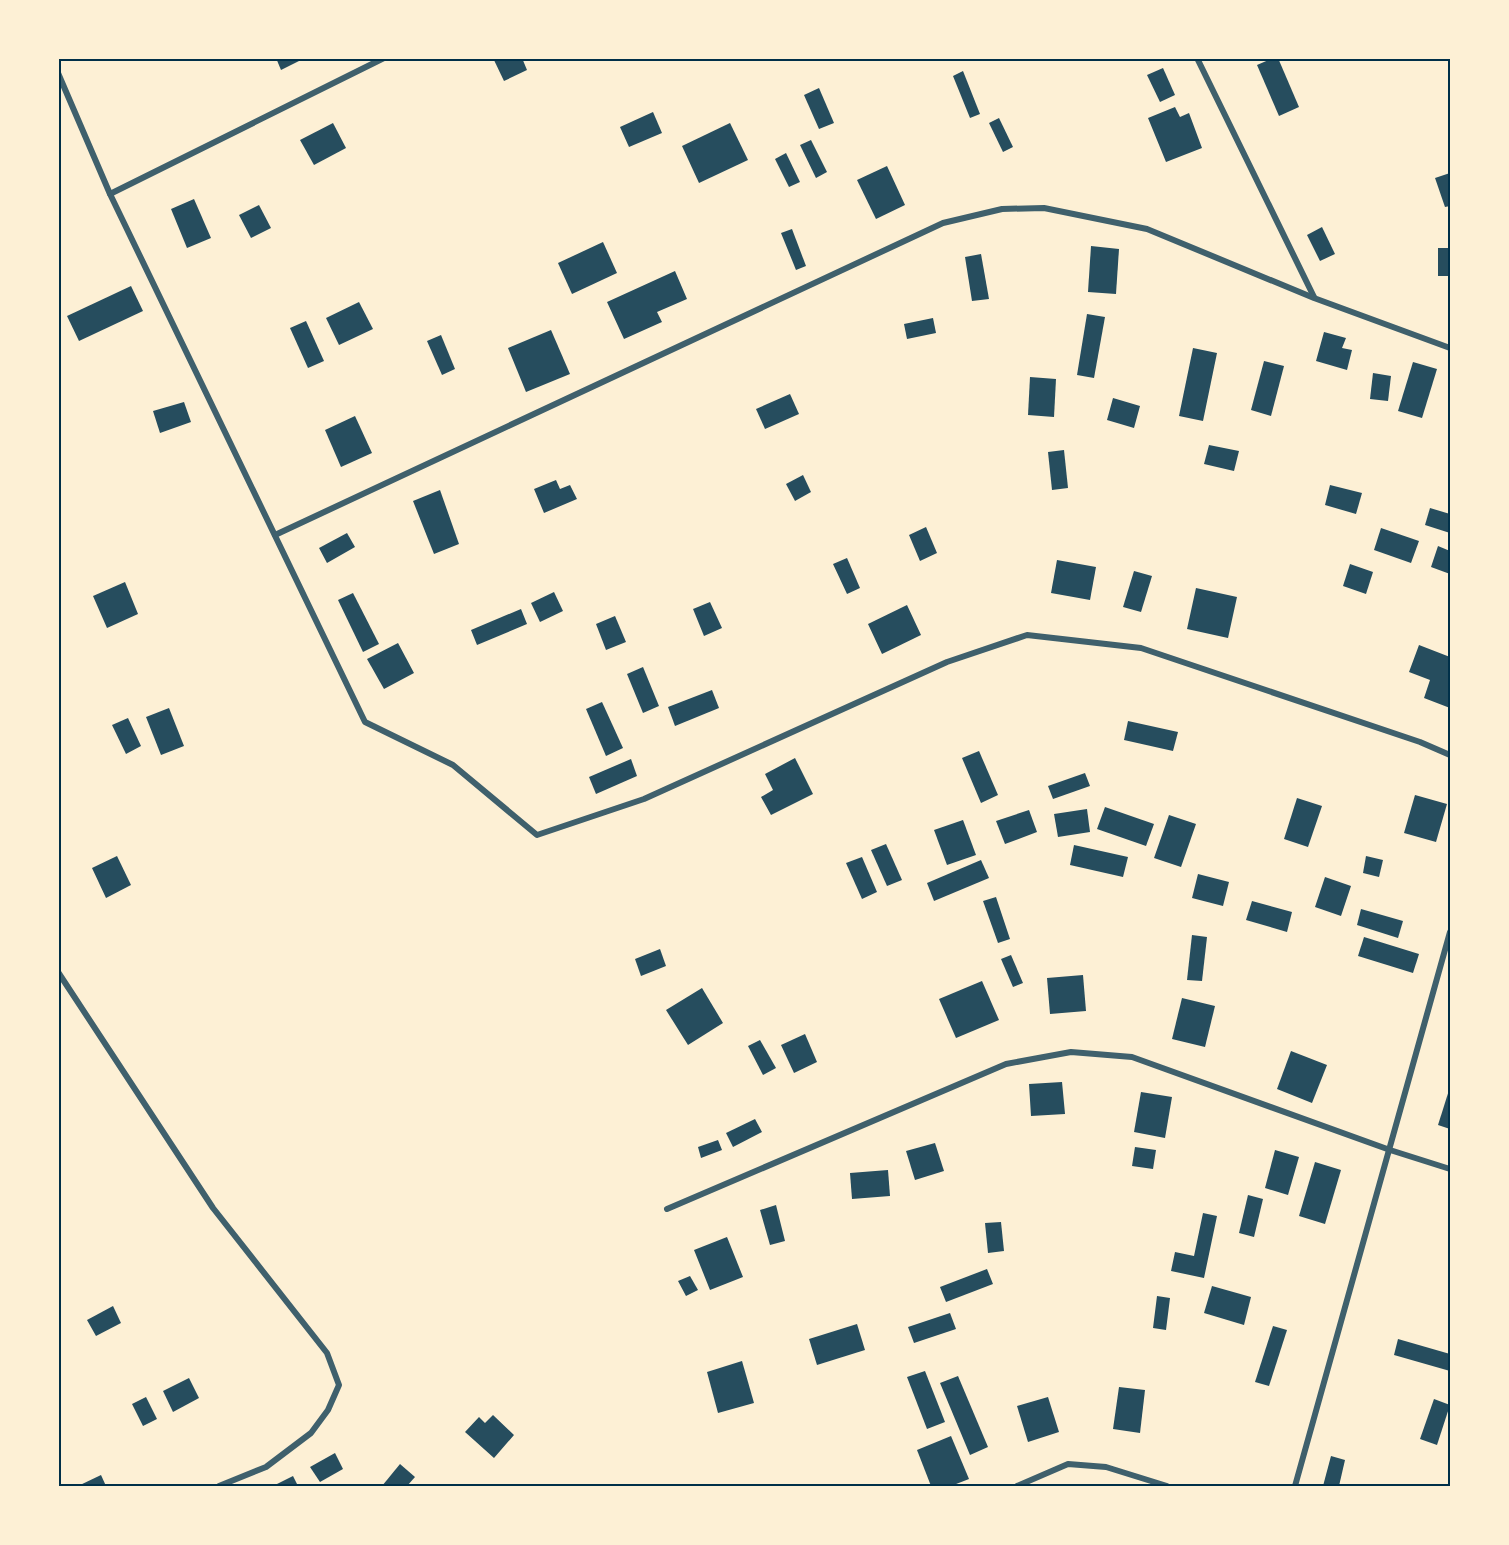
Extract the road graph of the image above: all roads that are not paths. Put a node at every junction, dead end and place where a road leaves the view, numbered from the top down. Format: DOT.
graph roads {
  1 [pos="384,58"];
  2 [pos="1197,58"];
  3 [pos="58,73"];
  4 [pos="110,194"];
  5 [pos="1314,298"];
  6 [pos="1450,348"];
  7 [pos="275,535"];
  8 [pos="1450,755"];
  9 [pos="1450,932"];
  10 [pos="58,972"];
  11 [pos="1390,1150"];
  12 [pos="1450,1169"];
  13 [pos="667,1209"];
  14 [pos="219,1486"];
  15 [pos="1017,1486"];
  16 [pos="1167,1486"];
  17 [pos="1295,1486"];
  1 -- 4 [label="street"];
  2 -- 5 [label="street"];
  3 -- 4 [label="street"];
  4 -- 7 [label="street"];
  5 -- 6 [label="street"];
  5 -- 7 [label="street"];
  7 -- 8 [label="street"];
  9 -- 11 [label="street"];
  10 -- 14 [label="street"];
  11 -- 12 [label="street"];
  11 -- 13 [label="street"];
  11 -- 17 [label="street"];
  15 -- 16 [label="street"];
}
